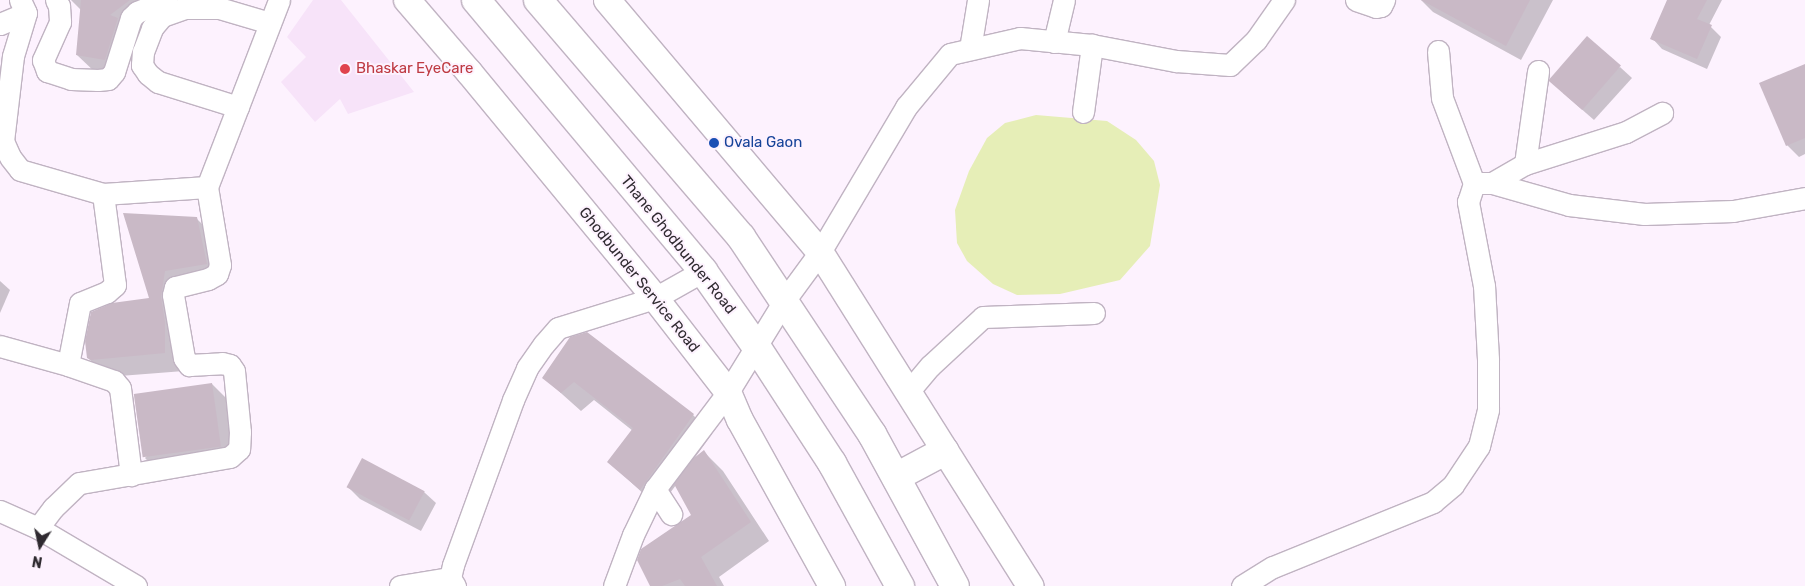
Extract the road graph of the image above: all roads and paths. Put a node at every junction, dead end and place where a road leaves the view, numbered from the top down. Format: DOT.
graph roads {
  1 [pos="56,0"];
  2 [pos="167,0"];
  3 [pos="280,0"];
  4 [pos="407,0"];
  5 [pos="476,0"];
  6 [pos="538,0"];
  7 [pos="607,0"];
  8 [pos="978,0"];
  9 [pos="1064,0"];
  10 [pos="1284,0"];
  11 [pos="1356,0"];
  12 [pos="1384,0"];
  13 [pos="23,7"];
  14 [pos="270,22"];
  15 [pos="0,24"];
  16 [pos="1054,42"];
  17 [pos="1092,45"];
  18 [pos="970,50"];
  19 [pos="1438,52"];
  20 [pos="1538,70"];
  21 [pos="238,107"];
  22 [pos="1083,112"];
  23 [pos="1662,114"];
  24 [pos="1525,164"];
  25 [pos="1483,183"];
  26 [pos="207,187"];
  27 [pos="103,194"];
  28 [pos="1805,198"];
  29 [pos="820,252"];
  30 [pos="703,271"];
  31 [pos="655,298"];
  32 [pos="784,301"];
  33 [pos="1094,314"];
  34 [pos="0,346"];
  35 [pos="756,346"];
  36 [pos="68,366"];
  37 [pos="728,392"];
  38 [pos="908,392"];
  39 [pos="945,452"];
  40 [pos="131,475"];
  41 [pos="896,477"];
  42 [pos="655,489"];
  43 [pos="0,511"];
  44 [pos="671,514"];
  45 [pos="38,528"];
  46 [pos="452,582"];
  47 [pos="136,586"];
  48 [pos="400,586"];
  49 [pos="614,586"];
  50 [pos="832,586"];
  51 [pos="900,586"];
  52 [pos="955,586"];
  53 [pos="1030,586"];
  54 [pos="1242,586"];
  1 -- 2 [label="street"];
  3 -- 14 [label="street"];
  4 -- 31 [label="street, Ghodbunder Service Road"];
  5 -- 30 [label="main road, Thane Ghodbunder Road"];
  6 -- 32 [label="main road"];
  7 -- 29 [label="street"];
  8 -- 18 [label="street"];
  9 -- 16 [label="street"];
  10 -- 17 [label="street"];
  11 -- 12 [label="street"];
  13 -- 15 [label="street"];
  13 -- 27 [label="street"];
  14 -- 21 [label="street"];
  14 -- 21 [label="street"];
  16 -- 17 [label="street"];
  16 -- 18 [label="street"];
  17 -- 22 [label="street"];
  18 -- 29 [label="street"];
  19 -- 25 [label="street"];
  20 -- 24 [label="street"];
  21 -- 26 [label="street"];
  23 -- 24 [label="street"];
  24 -- 25 [label="street"];
  25 -- 28 [label="street"];
  25 -- 54 [label="street"];
  26 -- 27 [label="street"];
  26 -- 40 [label="street"];
  27 -- 36 [label="street"];
  29 -- 32 [label="street"];
  29 -- 38 [label="street"];
  30 -- 31 [label="street"];
  30 -- 35 [label="main road, Thane Ghodbunder Road"];
  31 -- 37 [label="street, Ghodbunder Service Road"];
  31 -- 46 [label="street"];
  32 -- 35 [label="street"];
  32 -- 41 [label="main road"];
  33 -- 38 [label="street"];
  34 -- 36 [label="street"];
  35 -- 37 [label="street"];
  35 -- 51 [label="main road, Thane Ghodbunder Road"];
  36 -- 40 [label="street"];
  37 -- 42 [label="street"];
  37 -- 50 [label="street, Ghodbunder Service Road"];
  38 -- 39 [label="street"];
  39 -- 41 [label="main road"];
  39 -- 53 [label="street"];
  40 -- 45 [label="street"];
  41 -- 52 [label="main road"];
  42 -- 44 [label="street"];
  42 -- 49 [label="street"];
  43 -- 45 [label="street"];
  45 -- 47 [label="street"];
  46 -- 48 [label="street"];
}
